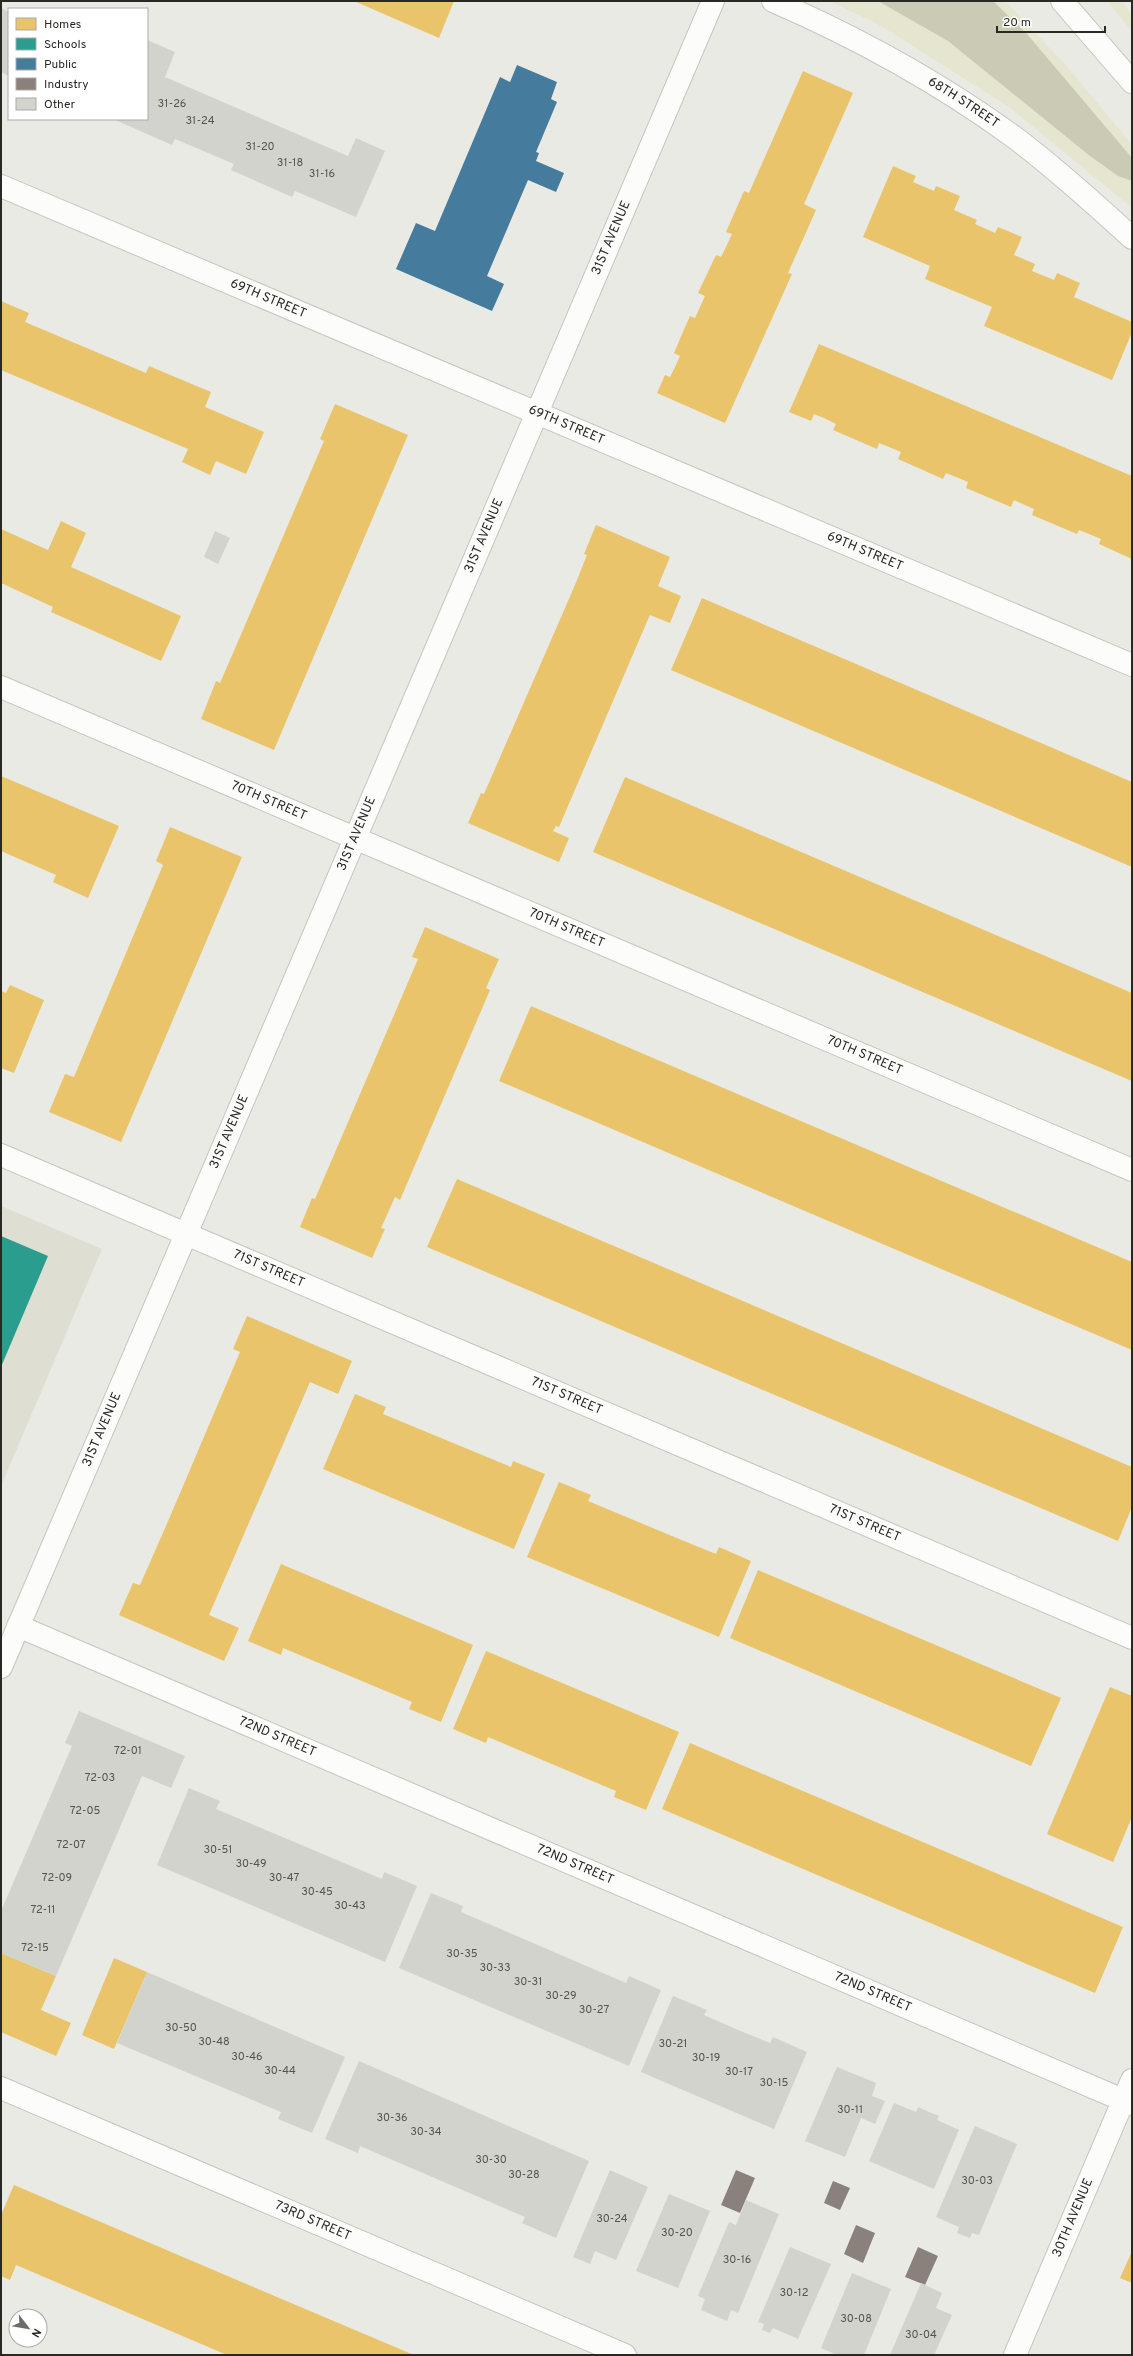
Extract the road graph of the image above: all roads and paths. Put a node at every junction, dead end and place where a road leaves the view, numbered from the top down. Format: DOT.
graph roads {
  1 [pos="713,1"];
  2 [pos="773,1"];
  3 [pos="1062,1"];
  4 [pos="1132,82"];
  5 [pos="1,186"];
  6 [pos="1132,238"];
  7 [pos="538,412"];
  8 [pos="1132,665"];
  9 [pos="1,687"];
  10 [pos="355,838"];
  11 [pos="1,1155"];
  12 [pos="1132,1170"];
  13 [pos="187,1234"];
  14 [pos="18,1626"];
  15 [pos="1132,1638"];
  16 [pos="1,1667"];
  17 [pos="1132,2080"];
  18 [pos="1,2088"];
  19 [pos="1128,2102"];
  20 [pos="625,2355"];
  21 [pos="1015,2355"];
  1 -- 7 [label="main road, 31ST AVENUE"];
  2 -- 6 [label="main road, 68TH STREET"];
  3 -- 4 [label="main road"];
  5 -- 7 [label="main road, 69TH STREET"];
  7 -- 8 [label="main road, 69TH STREET"];
  7 -- 10 [label="main road, 31ST AVENUE"];
  9 -- 10 [label="main road, 70TH STREET"];
  10 -- 12 [label="main road, 70TH STREET"];
  10 -- 13 [label="main road, 31ST AVENUE"];
  11 -- 13 [label="main road, 71ST STREET"];
  13 -- 14 [label="main road, 31ST AVENUE"];
  13 -- 15 [label="main road, 71ST STREET"];
  14 -- 16 [label="main road, 31ST AVENUE"];
  14 -- 19 [label="main road, 72ND STREET"];
  17 -- 19 [label="main road, 30TH AVENUE"];
  18 -- 20 [label="main road, 73RD STREET"];
  19 -- 21 [label="main road, 30TH AVENUE"];
}
